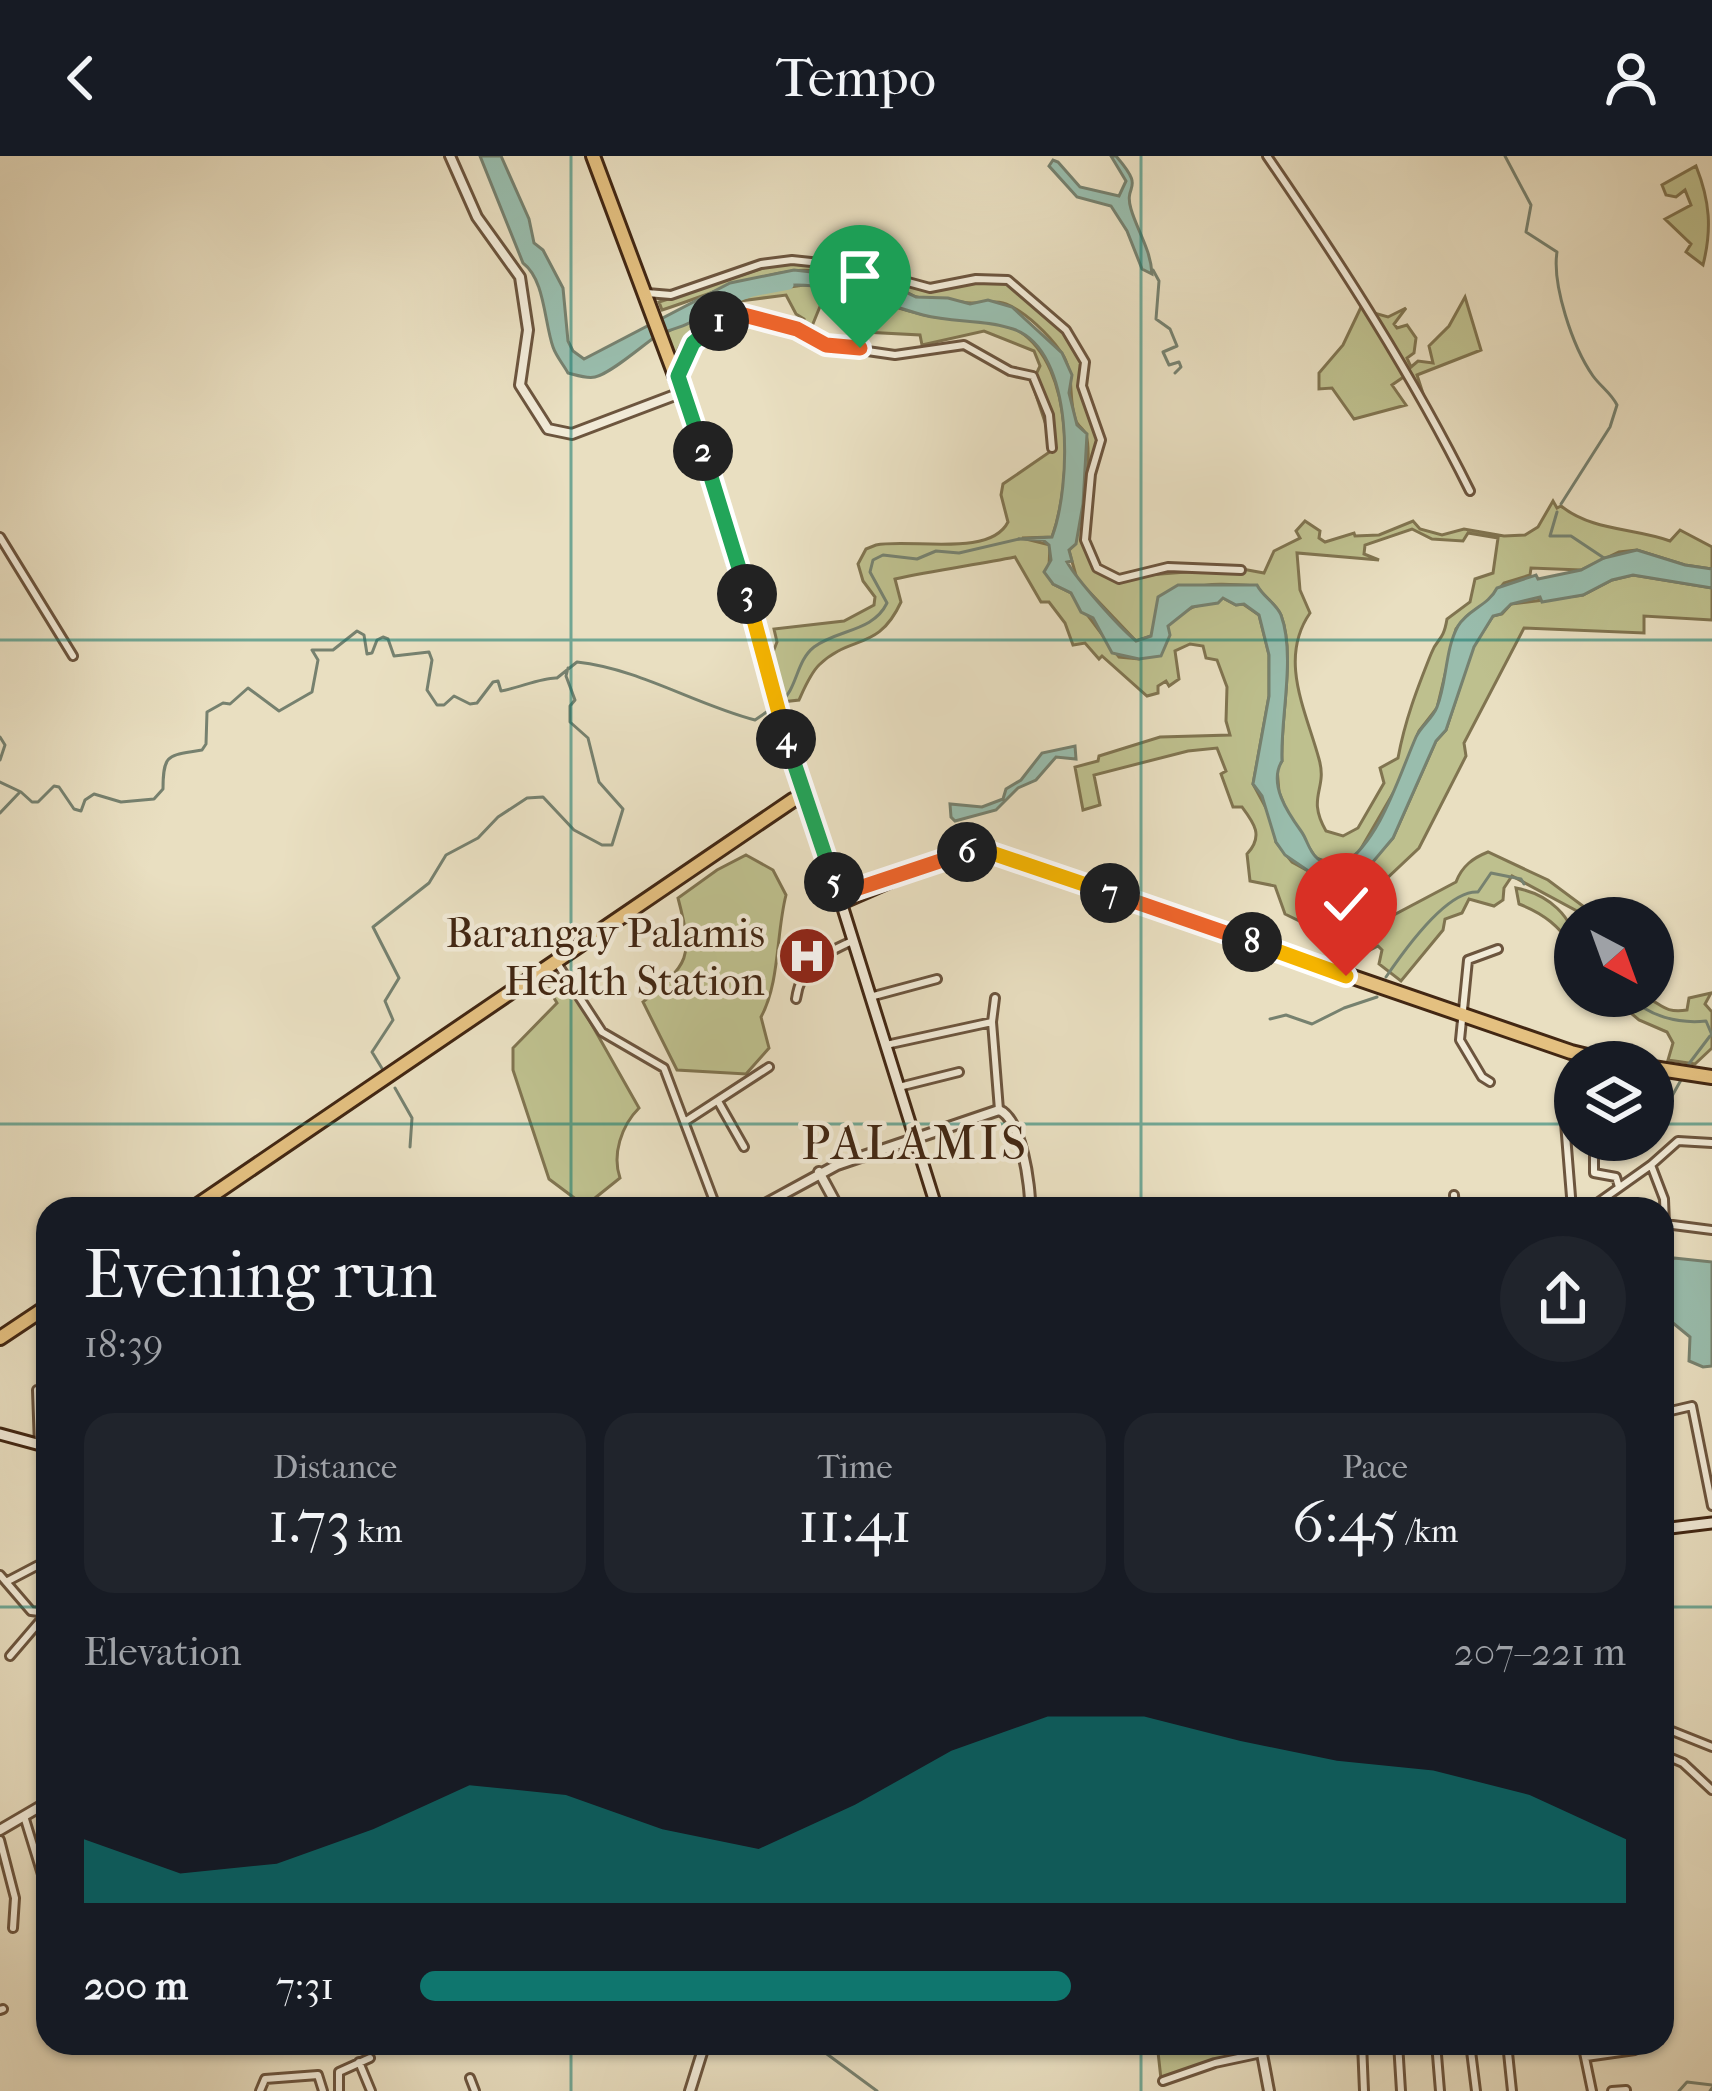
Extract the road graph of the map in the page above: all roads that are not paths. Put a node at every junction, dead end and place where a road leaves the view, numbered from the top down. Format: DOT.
graph roads {
  1 [pos="450,156"];
  2 [pos="593,156"];
  3 [pos="1267,156"];
  4 [pos="649,300"];
  5 [pos="678,376"];
  6 [pos="683,392"];
  7 [pos="1052,448"];
  8 [pos="1470,491"];
  9 [pos="0,537"];
  10 [pos="1241,571"];
  11 [pos="74,656"];
  12 [pos="799,801"];
  13 [pos="840,898"];
  14 [pos="852,940"];
  15 [pos="1498,949"];
  16 [pos="557,962"];
  17 [pos="937,980"];
  18 [pos="870,997"];
  19 [pos="995,998"];
  20 [pos="796,999"];
  21 [pos="1465,1016"];
  22 [pos="992,1022"];
  23 [pos="886,1045"];
  24 [pos="1554,1046"];
  25 [pos="769,1067"];
  26 [pos="1674,1071"];
  27 [pos="959,1072"];
  28 [pos="1712,1077"];
  29 [pos="1490,1082"];
  30 [pos="899,1087"];
  31 [pos="719,1102"];
  32 [pos="999,1109"];
  33 [pos="686,1121"];
  34 [pos="914,1136"];
  35 [pos="1712,1143"];
  36 [pos="744,1147"];
  37 [pos="1568,1161"];
  38 [pos="1594,1161"];
  39 [pos="1651,1166"];
  40 [pos="819,1172"];
  41 [pos="1619,1187"];
  42 [pos="211,1197"];
  43 [pos="713,1197"];
  44 [pos="776,1197"];
  45 [pos="833,1197"];
  46 [pos="934,1197"];
  47 [pos="1029,1197"];
  48 [pos="1571,1197"];
  49 [pos="1605,1197"];
  50 [pos="1663,1197"];
  51 [pos="1674,1225"];
  52 [pos="1712,1230"];
  53 [pos="36,1314"];
  54 [pos="0,1338"];
  55 [pos="1674,1410"];
  56 [pos="0,1434"];
  57 [pos="36,1444"];
  58 [pos="1712,1507"];
  59 [pos="1712,1523"];
  60 [pos="1674,1528"];
  61 [pos="36,1565"];
  62 [pos="3,1578"];
  63 [pos="36,1612"];
  64 [pos="36,1626"];
  65 [pos="10,1656"];
  66 [pos="1674,1732"];
  67 [pos="1712,1747"];
  68 [pos="1674,1761"];
  69 [pos="1712,1790"];
  70 [pos="36,1809"];
  71 [pos="24,1816"];
  72 [pos="0,1830"];
  73 [pos="0,1840"];
  74 [pos="36,1855"];
  75 [pos="13,1928"];
  76 [pos="701,2055"];
  77 [pos="1238,2055"];
  78 [pos="1262,2055"];
  79 [pos="1362,2055"];
  80 [pos="1399,2055"];
  81 [pos="1437,2055"];
  82 [pos="1471,2055"];
  83 [pos="1508,2055"];
  84 [pos="1600,2055"];
  85 [pos="1586,2057"];
  86 [pos="370,2058"];
  87 [pos="359,2062"];
  88 [pos="470,2078"];
  89 [pos="1163,2081"];
  90 [pos="1626,2090"];
  91 [pos="260,2091"];
  92 [pos="323,2091"];
  93 [pos="339,2091"];
  94 [pos="371,2091"];
  95 [pos="473,2091"];
  96 [pos="690,2091"];
  97 [pos="1269,2091"];
  98 [pos="1364,2091"];
  99 [pos="1401,2091"];
  100 [pos="1440,2091"];
  101 [pos="1475,2091"];
  102 [pos="1512,2091"];
  103 [pos="1592,2091"];
  104 [pos="1612,2091"];
  1 -- 6 [label="street"];
  2 -- 4 [label="main road"];
  3 -- 8 [label="street"];
  4 -- 5 [label="main road"];
  4 -- 10 [label="street"];
  5 -- 6 [label="main road"];
  5 -- 7 [label="street"];
  6 -- 12 [label="main road"];
  9 -- 11 [label="street"];
  12 -- 13 [label="main road"];
  12 -- 16 [label="main road"];
  13 -- 14 [label="main road"];
  13 -- 21 [label="main road"];
  14 -- 18 [label="main road"];
  14 -- 20 [label="street"];
  15 -- 21 [label="street"];
  16 -- 33 [label="street"];
  16 -- 42 [label="main road"];
  17 -- 18 [label="street"];
  18 -- 23 [label="main road"];
  19 -- 22 [label="street"];
  21 -- 24 [label="main road"];
  21 -- 29 [label="street"];
  22 -- 23 [label="street"];
  22 -- 32 [label="street"];
  23 -- 30 [label="main road"];
  25 -- 31 [label="street"];
  26 -- 28 [label="main road"];
  27 -- 30 [label="street"];
  30 -- 34 [label="main road"];
  31 -- 33 [label="street"];
  31 -- 36 [label="street"];
  32 -- 34 [label="street"];
  32 -- 47 [label="street"];
  33 -- 43 [label="street"];
  34 -- 40 [label="street"];
  34 -- 46 [label="main road"];
  35 -- 39 [label="street"];
  37 -- 48 [label="street"];
  38 -- 41 [label="street"];
  39 -- 41 [label="street"];
  39 -- 50 [label="street"];
  40 -- 44 [label="street"];
  40 -- 45 [label="street"];
  41 -- 49 [label="street"];
  51 -- 52 [label="street"];
  53 -- 54 [label="main road"];
  55 -- 58 [label="street"];
  56 -- 57 [label="main road"];
  59 -- 60 [label="main road"];
  61 -- 62 [label="street"];
  62 -- 63 [label="street"];
  64 -- 65 [label="street"];
  66 -- 67 [label="street"];
  68 -- 69 [label="street"];
  70 -- 71 [label="street"];
  71 -- 72 [label="street"];
  71 -- 74 [label="street"];
  73 -- 75 [label="street"];
  76 -- 96 [label="street"];
  77 -- 89 [label="street"];
  78 -- 97 [label="street"];
  79 -- 98 [label="street"];
  80 -- 99 [label="street"];
  81 -- 100 [label="street"];
  82 -- 101 [label="street"];
  83 -- 102 [label="street"];
  84 -- 85 [label="street"];
  85 -- 103 [label="street"];
  86 -- 87 [label="street"];
  87 -- 93 [label="street"];
  87 -- 94 [label="street"];
  88 -- 95 [label="street"];
  90 -- 104 [label="street"];
  91 -- 92 [label="street"];
}
